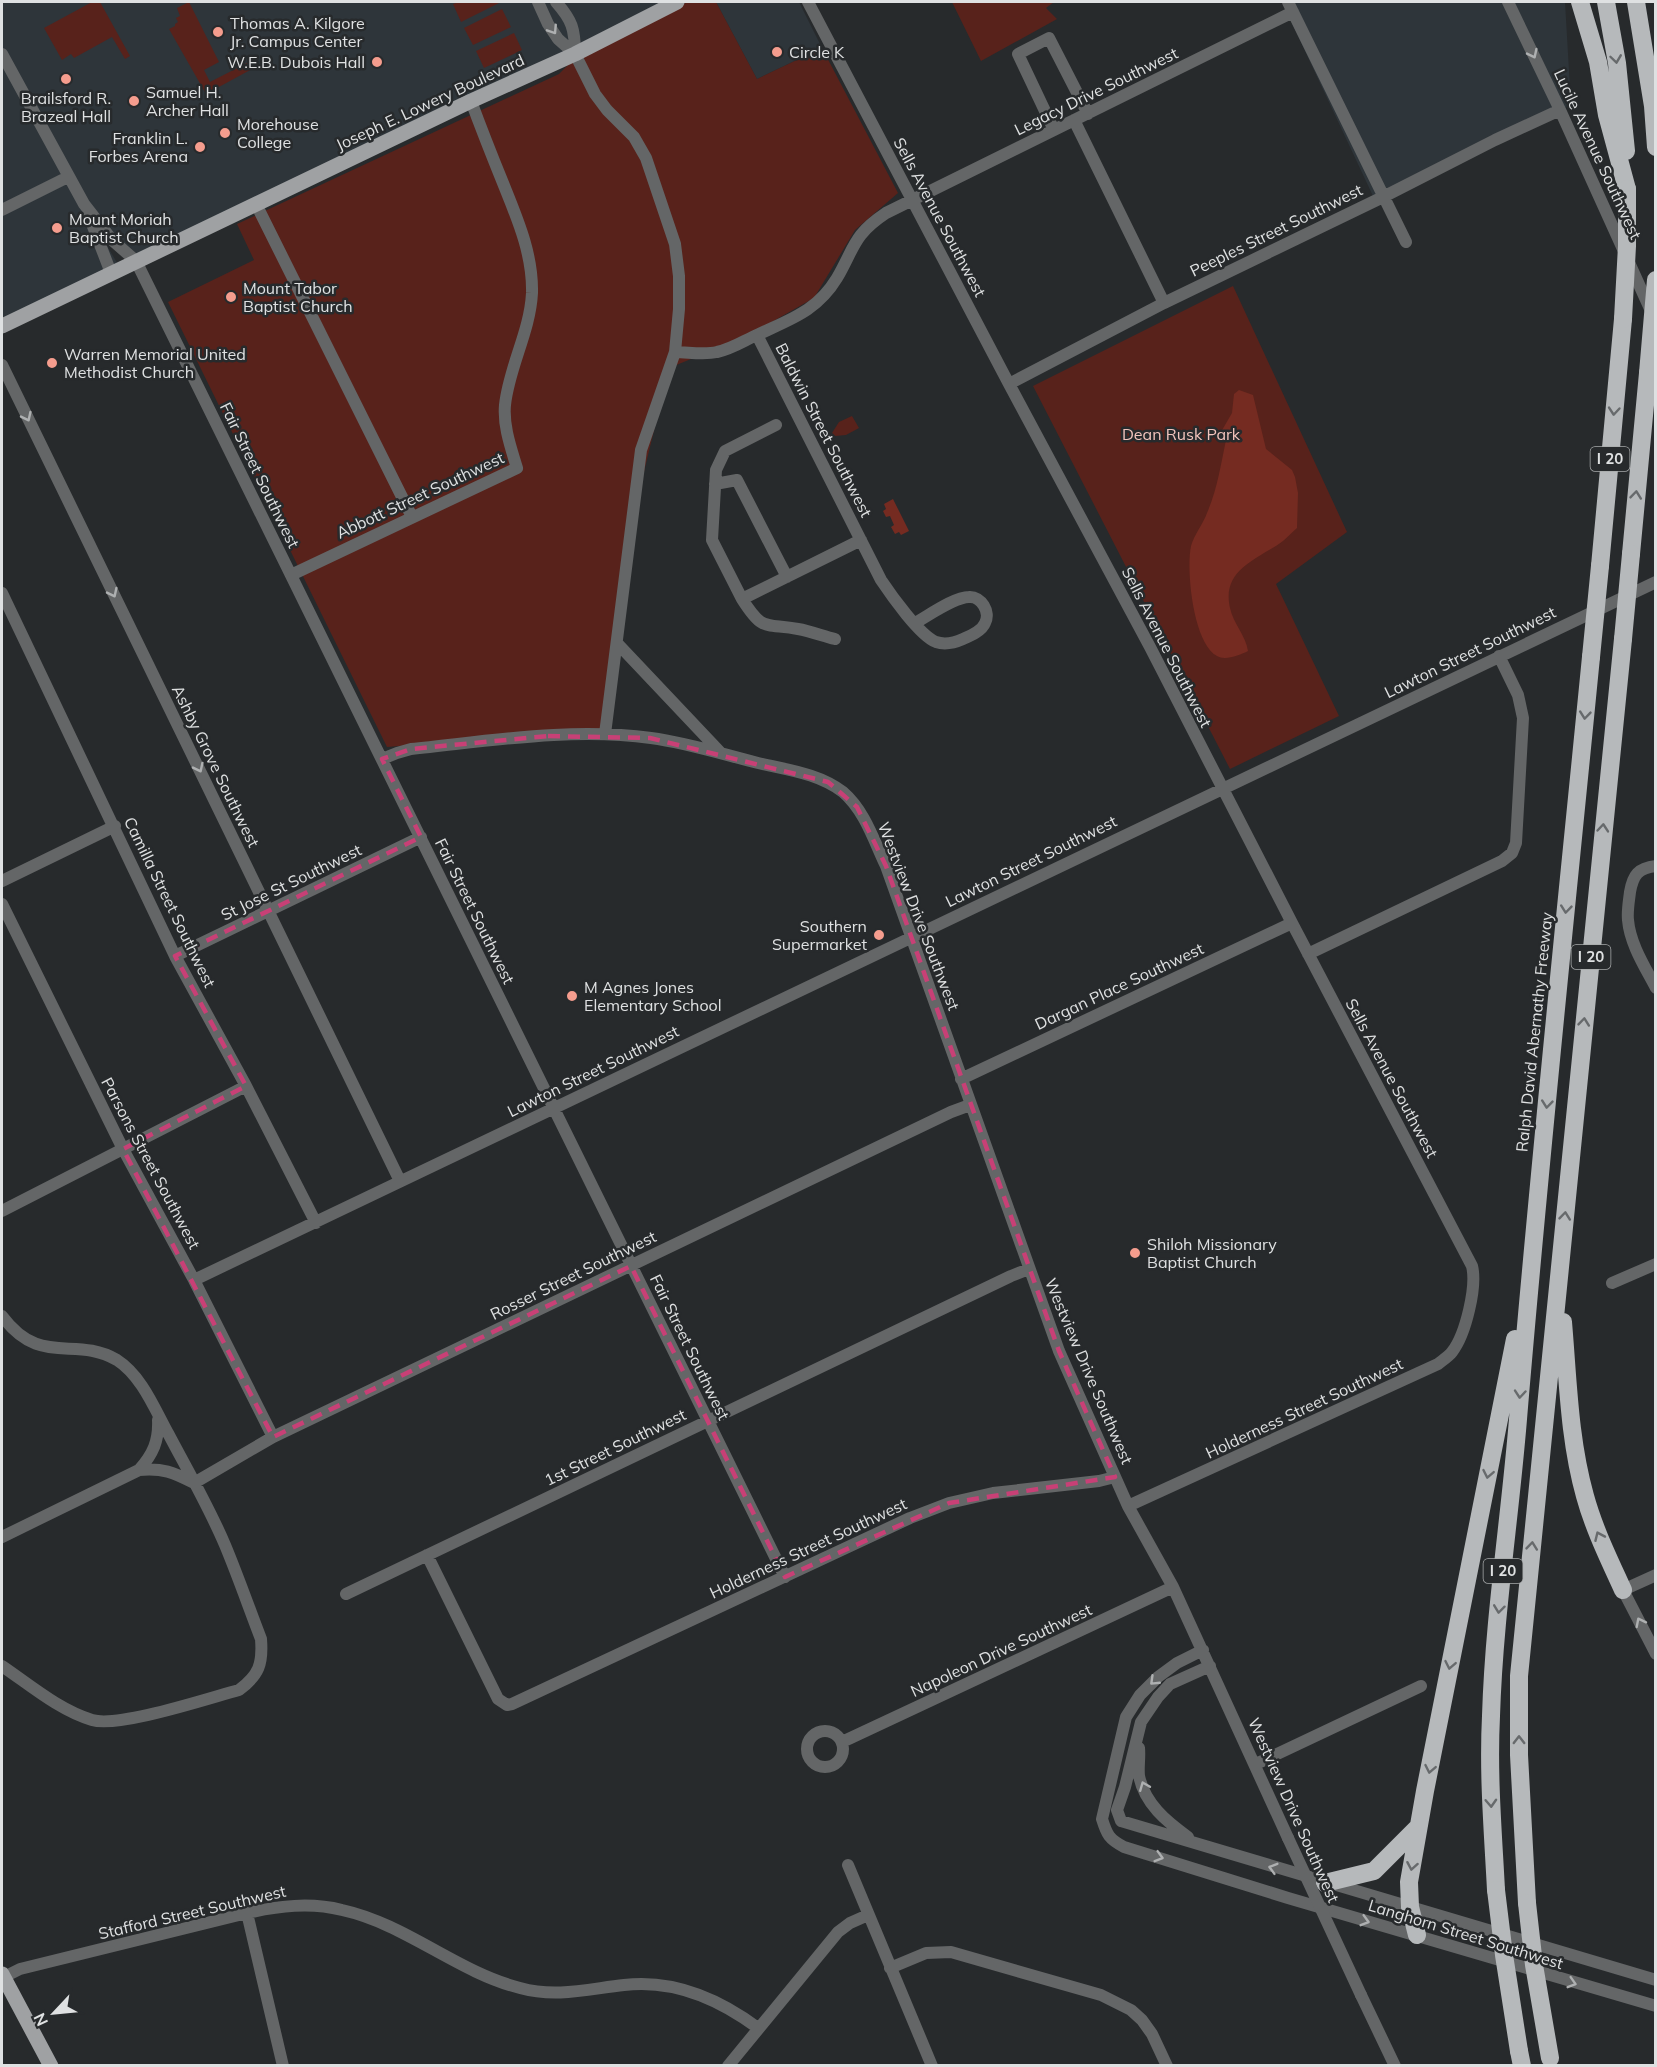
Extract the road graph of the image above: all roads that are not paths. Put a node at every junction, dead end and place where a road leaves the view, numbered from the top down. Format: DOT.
graph roads {
  1 [pos="538,2"];
  2 [pos="556,2"];
  3 [pos="677,2"];
  4 [pos="808,2"];
  5 [pos="1508,2"];
  6 [pos="1580,2"];
  7 [pos="1606,2"];
  8 [pos="1636,2"];
  9 [pos="1291,7"];
  10 [pos="575,54"];
  11 [pos="2,57"];
  12 [pos="471,101"];
  13 [pos="1560,110"];
  14 [pos="1088,114"];
  15 [pos="1074,120"];
  16 [pos="1054,130"];
  17 [pos="1656,147"];
  18 [pos="68,177"];
  19 [pos="1627,189"];
  20 [pos="1383,197"];
  21 [pos="912,198"];
  22 [pos="84,204"];
  23 [pos="256,204"];
  24 [pos="2,210"];
  25 [pos="1406,242"];
  26 [pos="136,261"];
  27 [pos="111,273"];
  28 [pos="1656,280"];
  29 [pos="1164,303"];
  30 [pos="1656,320"];
  31 [pos="2,326"];
  32 [pos="757,335"];
  33 [pos="675,352"];
  34 [pos="2,365"];
  35 [pos="1009,384"];
  36 [pos="776,425"];
  37 [pos="715,484"];
  38 [pos="412,517"];
  39 [pos="861,540"];
  40 [pos="291,575"];
  41 [pos="787,577"];
  42 [pos="1656,582"];
  43 [pos="2,593"];
  44 [pos="742,600"];
  45 [pos="7,619"];
  46 [pos="915,623"];
  47 [pos="835,639"];
  48 [pos="616,642"];
  49 [pos="1499,656"];
  50 [pos="605,734"];
  51 [pos="721,753"];
  52 [pos="382,759"];
  53 [pos="1222,789"];
  54 [pos="115,826"];
  55 [pos="420,837"];
  56 [pos="1656,866"];
  57 [pos="2,881"];
  58 [pos="2,904"];
  59 [pos="268,911"];
  60 [pos="1292,923"];
  61 [pos="911,937"];
  62 [pos="1308,954"];
  63 [pos="175,956"];
  64 [pos="1656,988"];
  65 [pos="961,1078"];
  66 [pos="246,1086"];
  67 [pos="970,1105"];
  68 [pos="553,1108"];
  69 [pos="123,1149"];
  70 [pos="400,1181"];
  71 [pos="2,1211"];
  72 [pos="316,1223"];
  73 [pos="1532,1252"];
  74 [pos="1656,1264"];
  75 [pos="631,1266"];
  76 [pos="1029,1269"];
  77 [pos="1559,1275"];
  78 [pos="194,1280"];
  79 [pos="1612,1284"];
  80 [pos="1468,1313"];
  81 [pos="2,1316"];
  82 [pos="158,1416"];
  83 [pos="708,1421"];
  84 [pos="273,1437"];
  85 [pos="139,1470"];
  86 [pos="1115,1477"];
  87 [pos="194,1483"];
  88 [pos="1128,1506"];
  89 [pos="2,1537"];
  90 [pos="427,1555"];
  91 [pos="1656,1575"];
  92 [pos="784,1577"];
  93 [pos="1173,1587"];
  94 [pos="1623,1590"];
  95 [pos="346,1594"];
  96 [pos="1203,1650"];
  97 [pos="1656,1654"];
  98 [pos="2,1666"];
  99 [pos="1210,1666"];
  100 [pos="1421,1686"];
  101 [pos="1138,1735"];
  102 [pos="842,1742"];
  103 [pos="1256,1764"];
  104 [pos="1121,1821"];
  105 [pos="1419,1826"];
  106 [pos="1107,1834"];
  107 [pos="1196,1844"];
  108 [pos="848,1865"];
  109 [pos="1325,1883"];
  110 [pos="1410,1907"];
  111 [pos="247,1913"];
  112 [pos="868,1915"];
  113 [pos="1417,1935"];
  114 [pos="890,1968"];
  115 [pos="3,1976"];
  116 [pos="1656,1980"];
  117 [pos="1656,2006"];
  118 [pos="758,2028"];
  119 [pos="1521,2058"];
  120 [pos="1551,2062"];
  121 [pos="51,2066"];
  122 [pos="283,2066"];
  123 [pos="728,2066"];
  124 [pos="932,2066"];
  125 [pos="1167,2066"];
  126 [pos="1395,2066"];
  1 -- 10 [label="street, one-way"];
  2 -- 10 [label="street"];
  3 -- 10 [label="main road, Joseph E. Lowery Boulevard"];
  4 -- 21 [label="street, Sells Avenue Southwest"];
  5 -- 13 [label="street, Lucile Avenue Southwest, one-way"];
  6 -- 19 [label="highway"];
  7 -- 19 [label="highway, Ralph David Abernathy Freeway / I 20, one-way"];
  8 -- 17 [label="highway"];
  9 -- 14 [label="street, Legacy Drive Southwest"];
  9 -- 20 [label="street"];
  10 -- 12 [label="main road, Joseph E. Lowery Boulevard"];
  10 -- 33 [label="street"];
  11 -- 18 [label="street"];
  12 -- 23 [label="main road, Joseph E. Lowery Boulevard"];
  12 -- 38 [label="street, Abbott Street Southwest"];
  13 -- 20 [label="street, Peeples Street Southwest"];
  13 -- 30 [label="street, Lucile Avenue Southwest"];
  14 -- 15 [label="street, Legacy Drive Southwest"];
  14 -- 16 [label="street"];
  15 -- 16 [label="street, Legacy Drive Southwest"];
  15 -- 29 [label="street"];
  16 -- 21 [label="street, Legacy Drive Southwest"];
  18 -- 22 [label="street"];
  18 -- 24 [label="street"];
  19 -- 73 [label="highway, Ralph David Abernathy Freeway / I 20, one-way, bridge"];
  20 -- 25 [label="street"];
  20 -- 29 [label="street, Peeples Street Southwest"];
  21 -- 32 [label="street"];
  21 -- 35 [label="street, Sells Avenue Southwest"];
  22 -- 26 [label="street"];
  22 -- 27 [label="street"];
  23 -- 26 [label="main road, Joseph E. Lowery Boulevard"];
  23 -- 38 [label="street"];
  26 -- 27 [label="main road, Joseph E. Lowery Boulevard"];
  26 -- 40 [label="street, Fair Street Southwest"];
  27 -- 31 [label="main road, Joseph E. Lowery Boulevard"];
  77 -- 28 [label="highway, I 20, one-way, bridge"];
  29 -- 35 [label="street, Peeples Street Southwest"];
  32 -- 33 [label="street"];
  32 -- 39 [label="street, Baldwin Street Southwest"];
  33 -- 48 [label="street"];
  34 -- 59 [label="street, Ashby Grove Southwest, one-way"];
  35 -- 53 [label="street, Sells Avenue Southwest"];
  36 -- 37 [label="street"];
  37 -- 41 [label="street"];
  37 -- 44 [label="street"];
  38 -- 40 [label="street, Abbott Street Southwest"];
  39 -- 41 [label="street, Baldwin Street Southwest"];
  39 -- 46 [label="street, Baldwin Street Southwest"];
  40 -- 52 [label="street, Fair Street Southwest"];
  41 -- 44 [label="street, Baldwin Street Southwest"];
  42 -- 49 [label="street, Lawton Street Southwest"];
  43 -- 45 [label="street, Camilla Street Southwest"];
  44 -- 47 [label="street"];
  45 -- 54 [label="street, Camilla Street Southwest"];
  46 -- 46 [label="street, Baldwin Street Southwest"];
  48 -- 50 [label="street"];
  48 -- 51 [label="street"];
  49 -- 53 [label="street, Lawton Street Southwest"];
  49 -- 62 [label="street"];
  50 -- 51 [label="street, Westview Drive Southwest"];
  50 -- 52 [label="street, Westview Drive Southwest"];
  51 -- 61 [label="street, Westview Drive Southwest"];
  52 -- 55 [label="street, Fair Street Southwest"];
  53 -- 60 [label="street, Sells Avenue Southwest"];
  53 -- 61 [label="street, Lawton Street Southwest"];
  54 -- 57 [label="street"];
  54 -- 63 [label="street, Camilla Street Southwest"];
  55 -- 59 [label="street, St Jose St Southwest"];
  55 -- 68 [label="street, Fair Street Southwest"];
  56 -- 64 [label="street"];
  58 -- 69 [label="street, Parsons Street Southwest"];
  59 -- 63 [label="street, St Jose St Southwest"];
  59 -- 70 [label="street, Ashby Grove Southwest"];
  60 -- 62 [label="street, Sells Avenue Southwest"];
  60 -- 65 [label="street, Dargan Place Southwest"];
  61 -- 65 [label="street, Westview Drive Southwest"];
  61 -- 68 [label="street, Lawton Street Southwest"];
  62 -- 80 [label="street, Sells Avenue Southwest"];
  63 -- 66 [label="street, Camilla Street Southwest"];
  65 -- 67 [label="street, Westview Drive Southwest"];
  66 -- 69 [label="street"];
  66 -- 72 [label="street, Camilla Street Southwest"];
  67 -- 75 [label="street, Rosser Street Southwest"];
  67 -- 76 [label="street, Westview Drive Southwest"];
  68 -- 70 [label="street, Lawton Street Southwest"];
  68 -- 75 [label="street, Fair Street Southwest"];
  69 -- 71 [label="street"];
  69 -- 78 [label="street, Parsons Street Southwest"];
  70 -- 72 [label="street, Lawton Street Southwest"];
  72 -- 78 [label="street, Lawton Street Southwest"];
  73 -- 105 [label="highway, one-way"];
  73 -- 119 [label="highway, Ralph David Abernathy Freeway / I 20, one-way, bridge"];
  74 -- 79 [label="street"];
  75 -- 83 [label="street, Fair Street Southwest"];
  75 -- 84 [label="street, Rosser Street Southwest"];
  76 -- 83 [label="street, 1st Street Southwest"];
  76 -- 86 [label="street, Westview Drive Southwest"];
  94 -- 77 [label="highway, one-way"];
  120 -- 77 [label="highway, I 20, one-way, bridge"];
  78 -- 84 [label="street, Parsons Street Southwest"];
  80 -- 88 [label="street, Holderness Street Southwest"];
  81 -- 82 [label="street"];
  82 -- 85 [label="street"];
  82 -- 87 [label="street"];
  83 -- 90 [label="street, 1st Street Southwest"];
  83 -- 92 [label="street, Fair Street Southwest"];
  84 -- 87 [label="street, Rosser Street Southwest"];
  85 -- 87 [label="street"];
  85 -- 89 [label="street"];
  86 -- 88 [label="street, Westview Drive Southwest"];
  86 -- 92 [label="street, Holderness Street Southwest"];
  87 -- 98 [label="street"];
  88 -- 93 [label="street, Westview Drive Southwest"];
  90 -- 92 [label="street, Holderness Street Southwest"];
  90 -- 95 [label="street, 1st Street Southwest"];
  91 -- 94 [label="street"];
  93 -- 96 [label="street, Westview Drive Southwest"];
  93 -- 102 [label="street, Napoleon Drive Southwest"];
  97 -- 94 [label="street, one-way"];
  96 -- 99 [label="street, Westview Drive Southwest"];
  96 -- 106 [label="street, one-way"];
  99 -- 101 [label="street"];
  99 -- 103 [label="street, Westview Drive Southwest"];
  100 -- 103 [label="street"];
  101 -- 104 [label="street"];
  107 -- 101 [label="street, one-way"];
  103 -- 126 [label="street, Westview Drive Southwest, bridge"];
  104 -- 106 [label="street"];
  104 -- 107 [label="street, Langhorn Street Southwest"];
  105 -- 109 [label="highway"];
  105 -- 110 [label="highway, one-way"];
  106 -- 113 [label="street, Langhorn Street Southwest, one-way"];
  109 -- 107 [label="street, Langhorn Street Southwest, one-way"];
  108 -- 112 [label="street"];
  109 -- 110 [label="street, Langhorn Street Southwest"];
  110 -- 113 [label="highway"];
  110 -- 116 [label="street, Langhorn Street Southwest"];
  111 -- 115 [label="street, Stafford Street Southwest"];
  111 -- 118 [label="street, Stafford Street Southwest"];
  111 -- 122 [label="street"];
  112 -- 114 [label="street"];
  112 -- 118 [label="street"];
  113 -- 117 [label="street, Langhorn Street Southwest, one-way"];
  114 -- 124 [label="street"];
  114 -- 125 [label="street"];
  115 -- 121 [label="main road"];
  118 -- 123 [label="street"];
}
